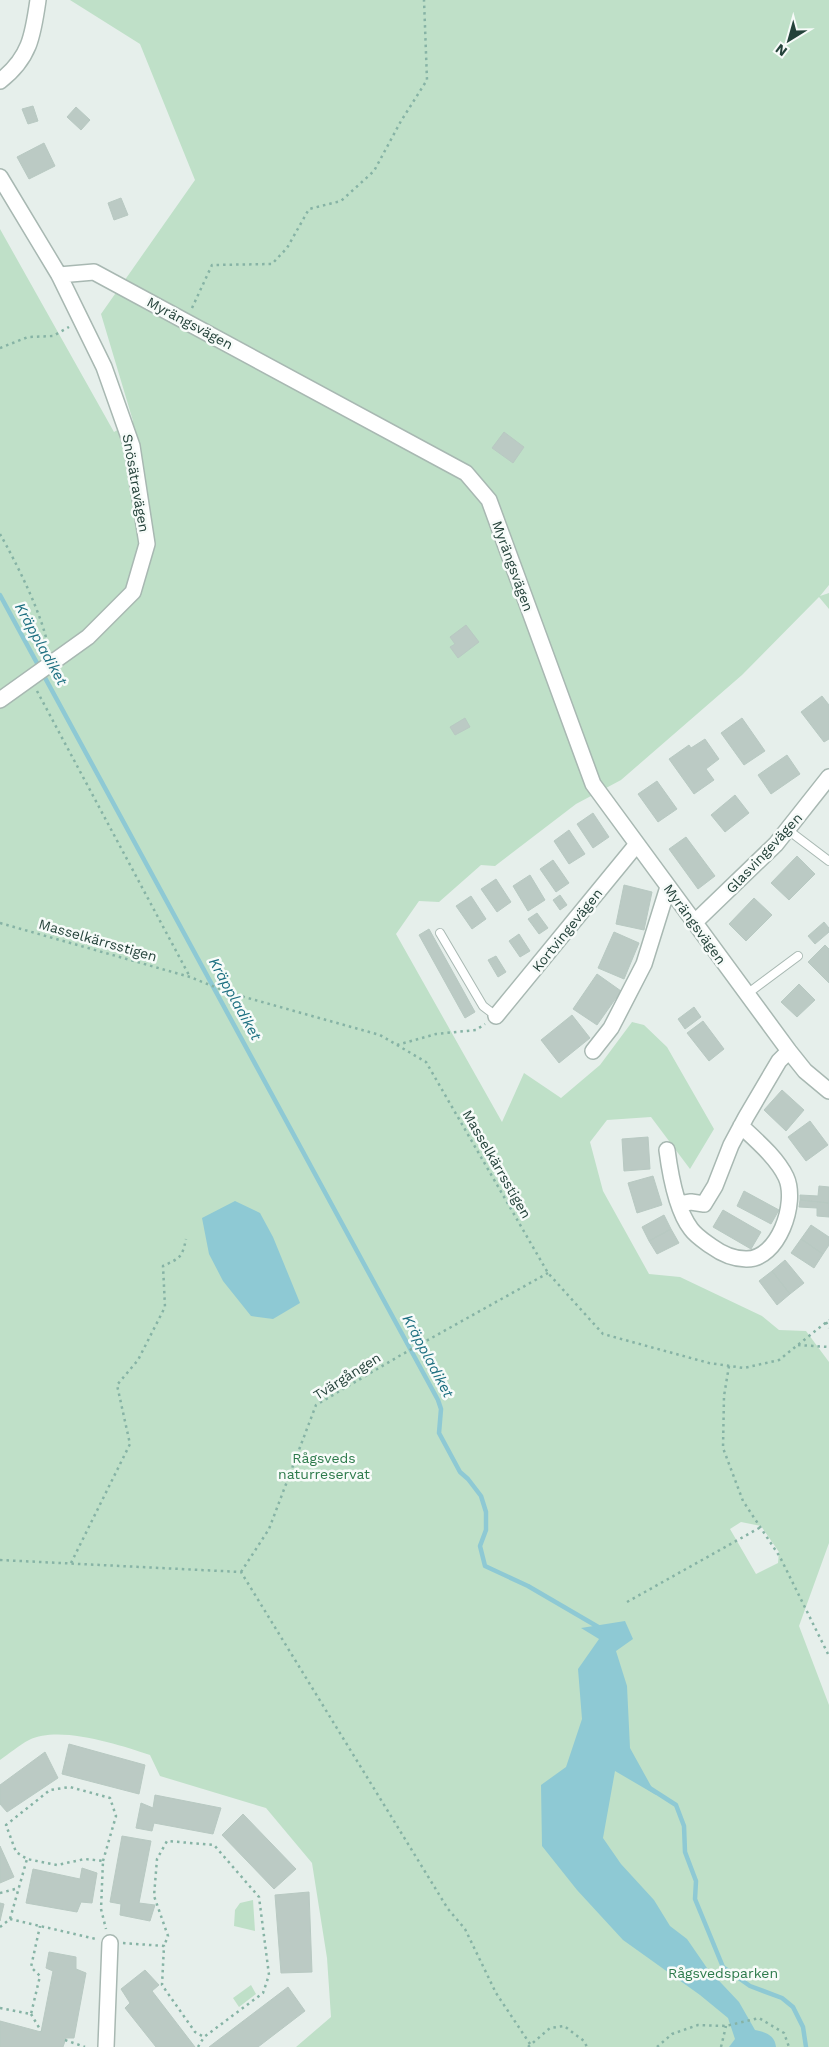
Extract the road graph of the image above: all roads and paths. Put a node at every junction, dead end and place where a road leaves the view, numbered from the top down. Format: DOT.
graph roads {
  1 [pos="38,0"];
  2 [pos="424,0"];
  3 [pos="0,81"];
  4 [pos="0,177"];
  5 [pos="59,275"];
  6 [pos="82,321"];
  7 [pos="186,321"];
  8 [pos="0,348"];
  9 [pos="0,534"];
  10 [pos="50,663"];
  11 [pos="30,678"];
  12 [pos="0,700"];
  13 [pos="829,777"];
  14 [pos="788,830"];
  15 [pos="637,844"];
  16 [pos="829,861"];
  17 [pos="668,887"];
  18 [pos="0,923"];
  19 [pos="694,923"];
  20 [pos="440,933"];
  21 [pos="798,956"];
  22 [pos="190,977"];
  23 [pos="747,994"];
  24 [pos="496,1016"];
  25 [pos="397,1045"];
  26 [pos="593,1051"];
  27 [pos="790,1051"];
  28 [pos="829,1091"];
  29 [pos="741,1126"];
  30 [pos="667,1150"];
  31 [pos="680,1204"];
  32 [pos="186,1239"];
  33 [pos="548,1273"];
  34 [pos="828,1321"];
  35 [pos="829,1328"];
  36 [pos="797,1345"];
  37 [pos="829,1347"];
  38 [pos="729,1366"];
  39 [pos="761,1526"];
  40 [pos="0,1560"];
  41 [pos="71,1563"];
  42 [pos="241,1572"];
  43 [pos="627,1602"];
  44 [pos="829,1656"];
  45 [pos="27,1859"];
  46 [pos="103,1862"];
  47 [pos="19,1888"];
  48 [pos="0,1893"];
  49 [pos="10,1919"];
  50 [pos="40,1926"];
  51 [pos="0,1927"];
  52 [pos="110,1942"];
  53 [pos="164,1946"];
  54 [pos="0,2008"];
  55 [pos="31,2014"];
  56 [pos="726,2026"];
  57 [pos="41,2031"];
  58 [pos="204,2037"];
  59 [pos="65,2040"];
  60 [pos="530,2046"];
  61 [pos="85,2047"];
  62 [pos="106,2047"];
  63 [pos="198,2047"];
  64 [pos="587,2047"];
  65 [pos="657,2047"];
  66 [pos="721,2047"];
  67 [pos="789,2047"];
  1 -- 3 [label="street"];
  2 -- 7 [label="path"];
  4 -- 5 [label="street, Snösätravägen"];
  5 -- 6 [label="street, Snösätravägen"];
  5 -- 7 [label="street, Myrängsvägen"];
  6 -- 8 [label="path"];
  6 -- 10 [label="street, Snösätravägen"];
  7 -- 15 [label="street, Myrängsvägen"];
  9 -- 10 [label="path"];
  10 -- 11 [label="street, Snösätravägen"];
  11 -- 12 [label="street, Snösätravägen"];
  11 -- 22 [label="path"];
  13 -- 14 [label="street, Glasvingevägen"];
  14 -- 16 [label="lane"];
  14 -- 19 [label="street, Glasvingevägen"];
  15 -- 17 [label="street, Myrängsvägen"];
  15 -- 24 [label="street, Kortvingevägen"];
  17 -- 19 [label="street, Myrängsvägen"];
  17 -- 26 [label="street"];
  18 -- 22 [label="path, Masselkärrsstigen"];
  19 -- 23 [label="street, Myrängsvägen"];
  20 -- 24 [label="lane"];
  21 -- 23 [label="lane"];
  22 -- 25 [label="path, Masselkärrsstigen"];
  23 -- 27 [label="street, Myrängsvägen"];
  24 -- 25 [label="path"];
  25 -- 33 [label="path, Masselkärrsstigen"];
  27 -- 28 [label="street, Myrängsvägen"];
  27 -- 29 [label="street"];
  29 -- 31 [label="street"];
  29 -- 31 [label="street"];
  30 -- 31 [label="street"];
  32 -- 41 [label="path"];
  33 -- 38 [label="path, Masselkärrsstigen"];
  33 -- 42 [label="path, Tvärgången"];
  34 -- 35 [label="path"];
  34 -- 36 [label="path, Masselkärrsstigen"];
  36 -- 37 [label="path"];
  36 -- 38 [label="path, Masselkärrsstigen"];
  38 -- 39 [label="path"];
  39 -- 43 [label="path"];
  39 -- 44 [label="path"];
  40 -- 41 [label="path"];
  41 -- 42 [label="path"];
  42 -- 60 [label="path"];
  45 -- 46 [label="path"];
  45 -- 46 [label="path"];
  45 -- 47 [label="path"];
  46 -- 52 [label="path"];
  47 -- 48 [label="path"];
  47 -- 49 [label="path"];
  49 -- 50 [label="path"];
  49 -- 51 [label="path"];
  50 -- 52 [label="path"];
  50 -- 55 [label="path"];
  52 -- 53 [label="path"];
  52 -- 62 [label="street"];
  53 -- 58 [label="path"];
  53 -- 58 [label="path"];
  54 -- 55 [label="path"];
  55 -- 57 [label="path"];
  56 -- 65 [label="path"];
  56 -- 66 [label="path"];
  56 -- 67 [label="path"];
  58 -- 63 [label="path"];
  59 -- 61 [label="path"];
  60 -- 64 [label="path"];
}
